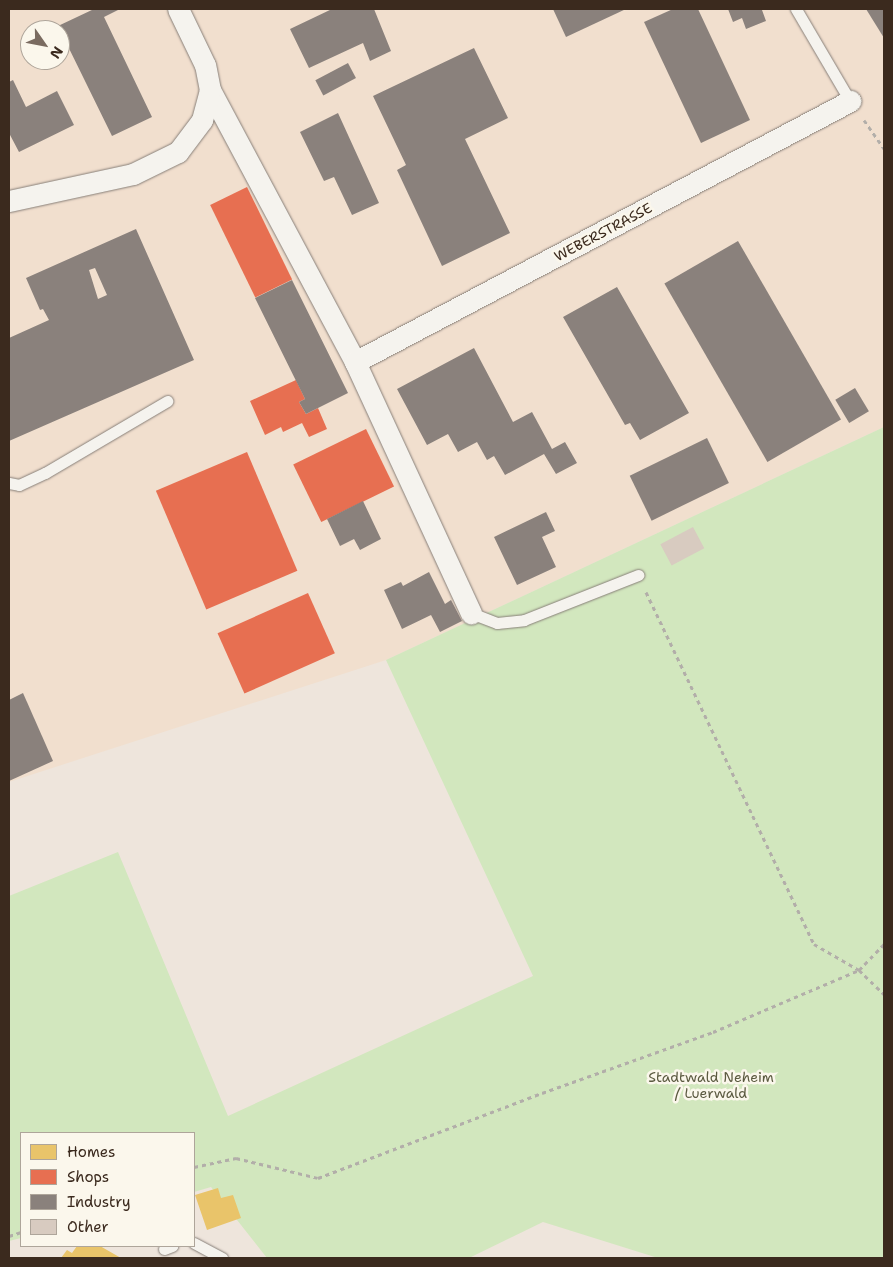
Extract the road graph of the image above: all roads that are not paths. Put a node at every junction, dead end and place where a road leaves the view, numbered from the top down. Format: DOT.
graph roads {
  1 [pos="178,9"];
  2 [pos="796,9"];
  3 [pos="210,90"];
  4 [pos="850,101"];
  5 [pos="9,201"];
  6 [pos="355,362"];
  7 [pos="166,401"];
  8 [pos="9,483"];
  9 [pos="638,575"];
  10 [pos="470,613"];
  11 [pos="195,1244"];
  12 [pos="222,1258"];
  1 -- 3 [label="street"];
  2 -- 4 [label="lane"];
  3 -- 5 [label="street"];
  3 -- 6 [label="street"];
  4 -- 6 [label="street, WEBERSTRASSE"];
  6 -- 10 [label="street"];
  7 -- 8 [label="lane"];
  9 -- 10 [label="lane"];
  11 -- 12 [label="lane"];
}
